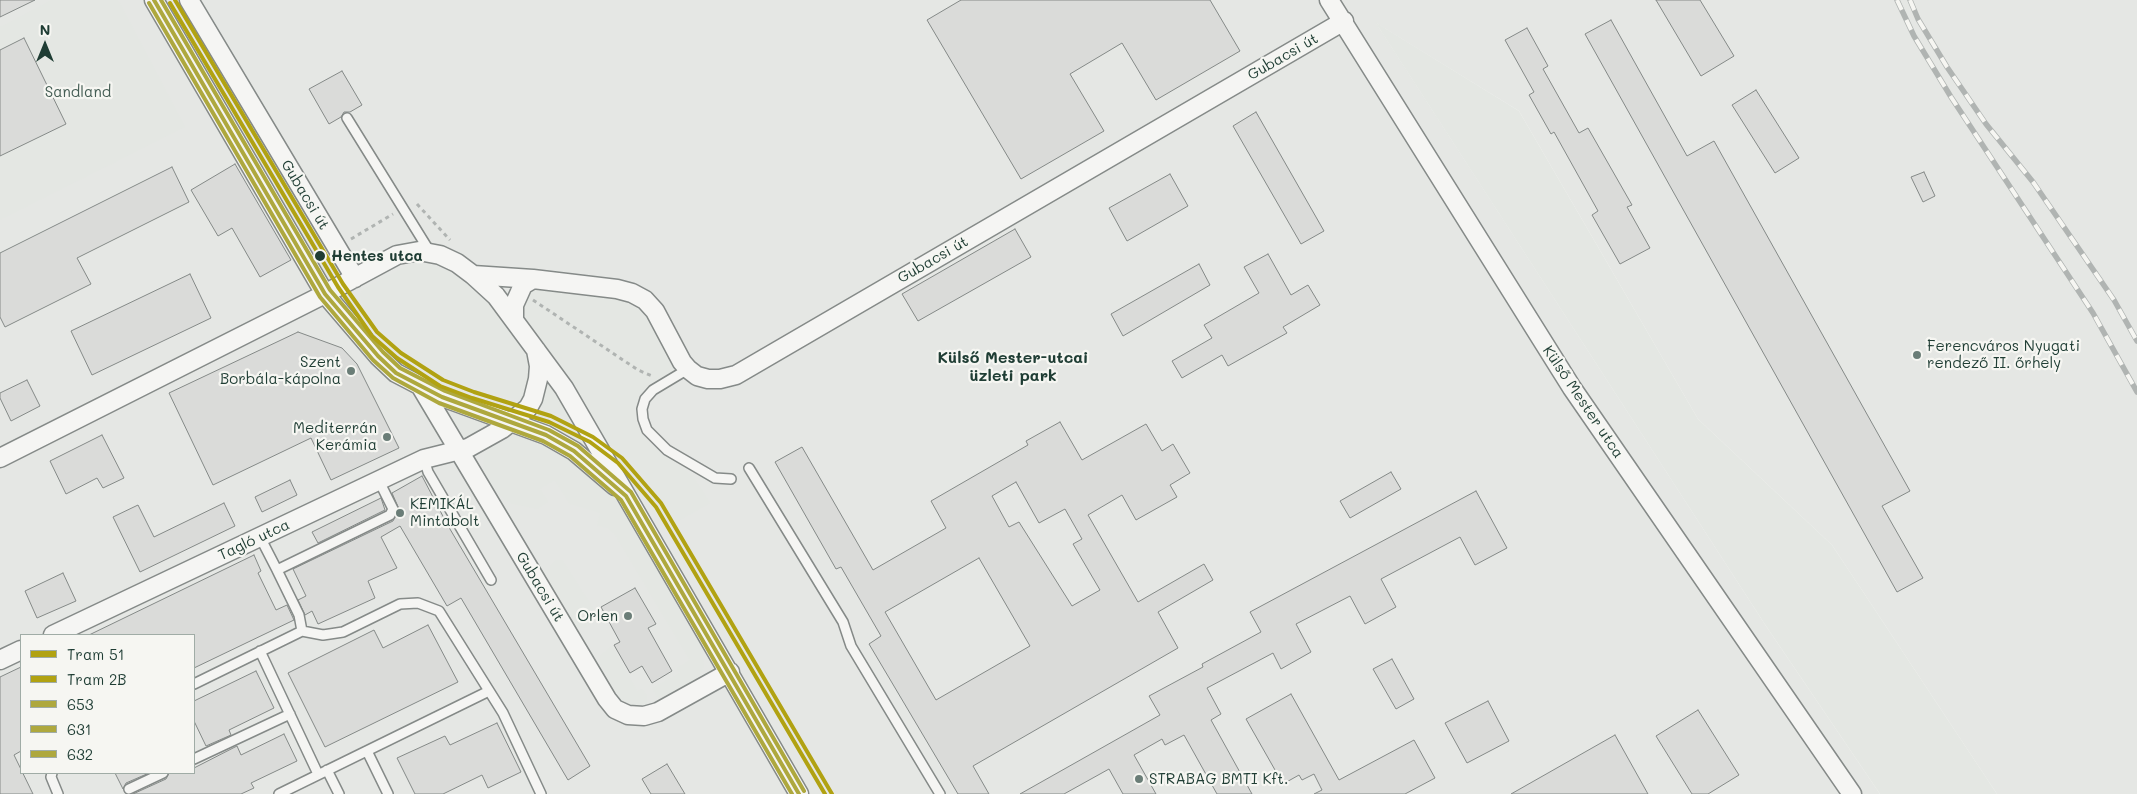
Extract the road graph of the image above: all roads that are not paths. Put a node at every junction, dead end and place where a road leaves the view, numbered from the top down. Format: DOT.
graph roads {
  1 [pos="154,0"];
  2 [pos="189,0"];
  3 [pos="1329,0"];
  4 [pos="1344,21"];
  5 [pos="347,118"];
  6 [pos="430,252"];
  7 [pos="473,275"];
  8 [pos="355,278"];
  9 [pos="533,279"];
  10 [pos="325,294"];
  11 [pos="514,319"];
  12 [pos="535,347"];
  13 [pos="688,369"];
  14 [pos="421,387"];
  15 [pos="513,422"];
  16 [pos="459,452"];
  17 [pos="0,458"];
  18 [pos="424,459"];
  19 [pos="749,468"];
  20 [pos="731,479"];
  21 [pos="379,481"];
  22 [pos="626,496"];
  23 [pos="260,537"];
  24 [pos="277,570"];
  25 [pos="491,580"];
  26 [pos="302,631"];
  27 [pos="59,634"];
  28 [pos="20,650"];
  29 [pos="260,651"];
  30 [pos="0,660"];
  31 [pos="730,672"];
  32 [pos="195,684"];
  33 [pos="489,691"];
  34 [pos="290,714"];
  35 [pos="367,751"];
  36 [pos="195,758"];
  37 [pos="327,770"];
  38 [pos="52,774"];
  39 [pos="161,774"];
  40 [pos="318,774"];
  41 [pos="129,789"];
  42 [pos="58,794"];
  43 [pos="278,794"];
  44 [pos="339,794"];
  45 [pos="388,794"];
  46 [pos="541,794"];
  47 [pos="799,794"];
  48 [pos="940,794"];
  49 [pos="1852,794"];
  1 -- 10 [label="street"];
  2 -- 8 [label="street, Gubacsi út"];
  3 -- 4 [label="street, Külső Mester utca"];
  4 -- 13 [label="street, Gubacsi út"];
  4 -- 49 [label="street, Külső Mester utca"];
  5 -- 6 [label="lane"];
  6 -- 7 [label="street"];
  6 -- 8 [label="street"];
  7 -- 9 [label="street"];
  7 -- 11 [label="street"];
  8 -- 10 [label="street"];
  9 -- 11 [label="street"];
  9 -- 13 [label="street"];
  10 -- 14 [label="street"];
  10 -- 17 [label="street"];
  11 -- 12 [label="street"];
  12 -- 15 [label="street"];
  12 -- 22 [label="street"];
  13 -- 20 [label="lane"];
  14 -- 15 [label="street"];
  14 -- 16 [label="street, Gubacsi út"];
  15 -- 16 [label="street"];
  15 -- 22 [label="street"];
  16 -- 18 [label="street, Tagló utca"];
  16 -- 31 [label="street, Gubacsi út"];
  18 -- 21 [label="street, Tagló utca"];
  18 -- 25 [label="lane"];
  19 -- 48 [label="lane"];
  21 -- 23 [label="street, Tagló utca"];
  21 -- 24 [label="lane"];
  22 -- 31 [label="street"];
  23 -- 24 [label="lane"];
  23 -- 27 [label="street, Tagló utca"];
  24 -- 26 [label="lane"];
  26 -- 29 [label="lane"];
  26 -- 33 [label="lane"];
  28 -- 30 [label="street"];
  29 -- 32 [label="lane"];
  29 -- 34 [label="lane"];
  31 -- 47 [label="street"];
  33 -- 35 [label="lane"];
  33 -- 46 [label="lane"];
  34 -- 36 [label="lane"];
  34 -- 40 [label="lane"];
  35 -- 37 [label="lane"];
  35 -- 45 [label="lane"];
  37 -- 40 [label="lane"];
  37 -- 44 [label="lane"];
  38 -- 42 [label="lane"];
  39 -- 41 [label="lane"];
  40 -- 43 [label="lane"];
}
